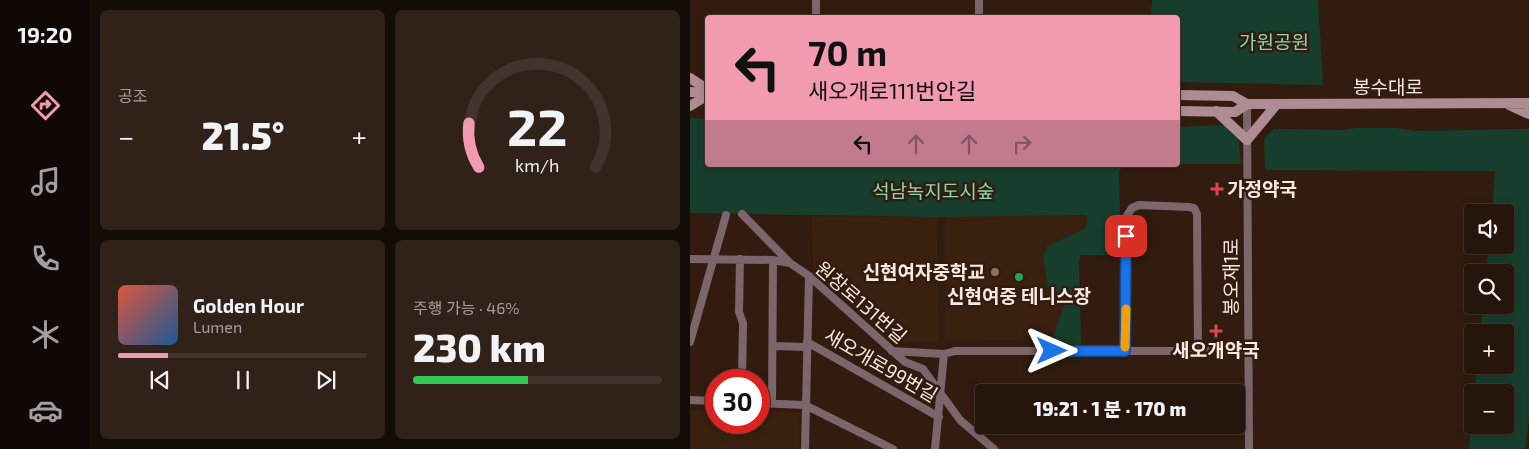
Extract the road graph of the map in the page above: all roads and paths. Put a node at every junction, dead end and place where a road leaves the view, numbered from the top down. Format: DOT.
graph roads {
  1 [pos="816,0"];
  2 [pos="979,0"];
  3 [pos="816,15"];
  4 [pos="980,15"];
  5 [pos="690,78"];
  6 [pos="705,90"];
  7 [pos="690,92"];
  8 [pos="705,93"];
  9 [pos="1529,94"];
  10 [pos="705,95"];
  11 [pos="1180,95"];
  12 [pos="1529,103"];
  13 [pos="1247,104"];
  14 [pos="1506,104"];
  15 [pos="1276,105"];
  16 [pos="690,106"];
  17 [pos="1180,111"];
  18 [pos="1216,111"];
  19 [pos="1529,114"];
  20 [pos="1247,140"];
  21 [pos="742,214"];
  22 [pos="726,215"];
  23 [pos="690,259"];
  24 [pos="714,259"];
  25 [pos="740,259"];
  26 [pos="773,260"];
  27 [pos="790,262"];
  28 [pos="809,276"];
  29 [pos="690,342"];
  30 [pos="807,344"];
  31 [pos="773,346"];
  32 [pos="1125,351"];
  33 [pos="1198,351"];
  34 [pos="1248,351"];
  35 [pos="892,352"];
  36 [pos="944,354"];
  37 [pos="742,369"];
  38 [pos="941,393"];
  39 [pos="690,400"];
  40 [pos="705,401"];
  41 [pos="772,404"];
  42 [pos="805,405"];
  43 [pos="939,417"];
  44 [pos="872,439"];
  45 [pos="804,449"];
  46 [pos="872,449"];
  47 [pos="892,449"];
  48 [pos="935,449"];
  49 [pos="994,449"];
  50 [pos="1249,449"];
  1 -- 3 [label="street"];
  2 -- 4 [label="street"];
  5 -- 6 [label="street"];
  7 -- 8 [label="street"];
  9 -- 14 [label="street"];
  10 -- 16 [label="street"];
  11 -- 13 [label="street, 봉수대로"];
  12 -- 14 [label="street, 봉수대로"];
  13 -- 15 [label="street, 봉수대로"];
  13 -- 18 [label="street, 봉수대로"];
  13 -- 20 [label="street, 봉오재1로"];
  14 -- 15 [label="street, 봉수대로"];
  14 -- 19 [label="street"];
  15 -- 20 [label="street"];
  17 -- 18 [label="street, 봉수대로"];
  18 -- 20 [label="street"];
  20 -- 34 [label="street, 봉오재1로"];
  21 -- 27 [label="street, 원창로131번길"];
  22 -- 24 [label="street"];
  23 -- 24 [label="street, 원창로131번길"];
  24 -- 25 [label="street, 원창로131번길"];
  24 -- 29 [label="street"];
  25 -- 26 [label="street, 원창로131번길"];
  25 -- 37 [label="street"];
  26 -- 27 [label="street, 원창로131번길"];
  26 -- 31 [label="street"];
  27 -- 28 [label="street, 원창로131번길"];
  28 -- 30 [label="street, 새오개로99번길"];
  28 -- 35 [label="street, 원창로131번길"];
  30 -- 31 [label="street"];
  30 -- 42 [label="street, 새오개로99번길"];
  30 -- 43 [label="street, 새오개로99번길"];
  31 -- 41 [label="street"];
  32 -- 33 [label="street"];
  32 -- 33 [label="street"];
  32 -- 36 [label="street"];
  33 -- 34 [label="street"];
  34 -- 50 [label="street, 봉오재1로"];
  35 -- 36 [label="street"];
  35 -- 38 [label="street, 원창로131번길"];
  36 -- 38 [label="street"];
  38 -- 43 [label="street"];
  38 -- 49 [label="street, 원창로131번길"];
  39 -- 40 [label="street"];
  41 -- 42 [label="street"];
  42 -- 44 [label="street"];
  42 -- 45 [label="street, 새오개로99번길"];
  43 -- 48 [label="street"];
  44 -- 46 [label="street"];
  44 -- 47 [label="street"];
}
